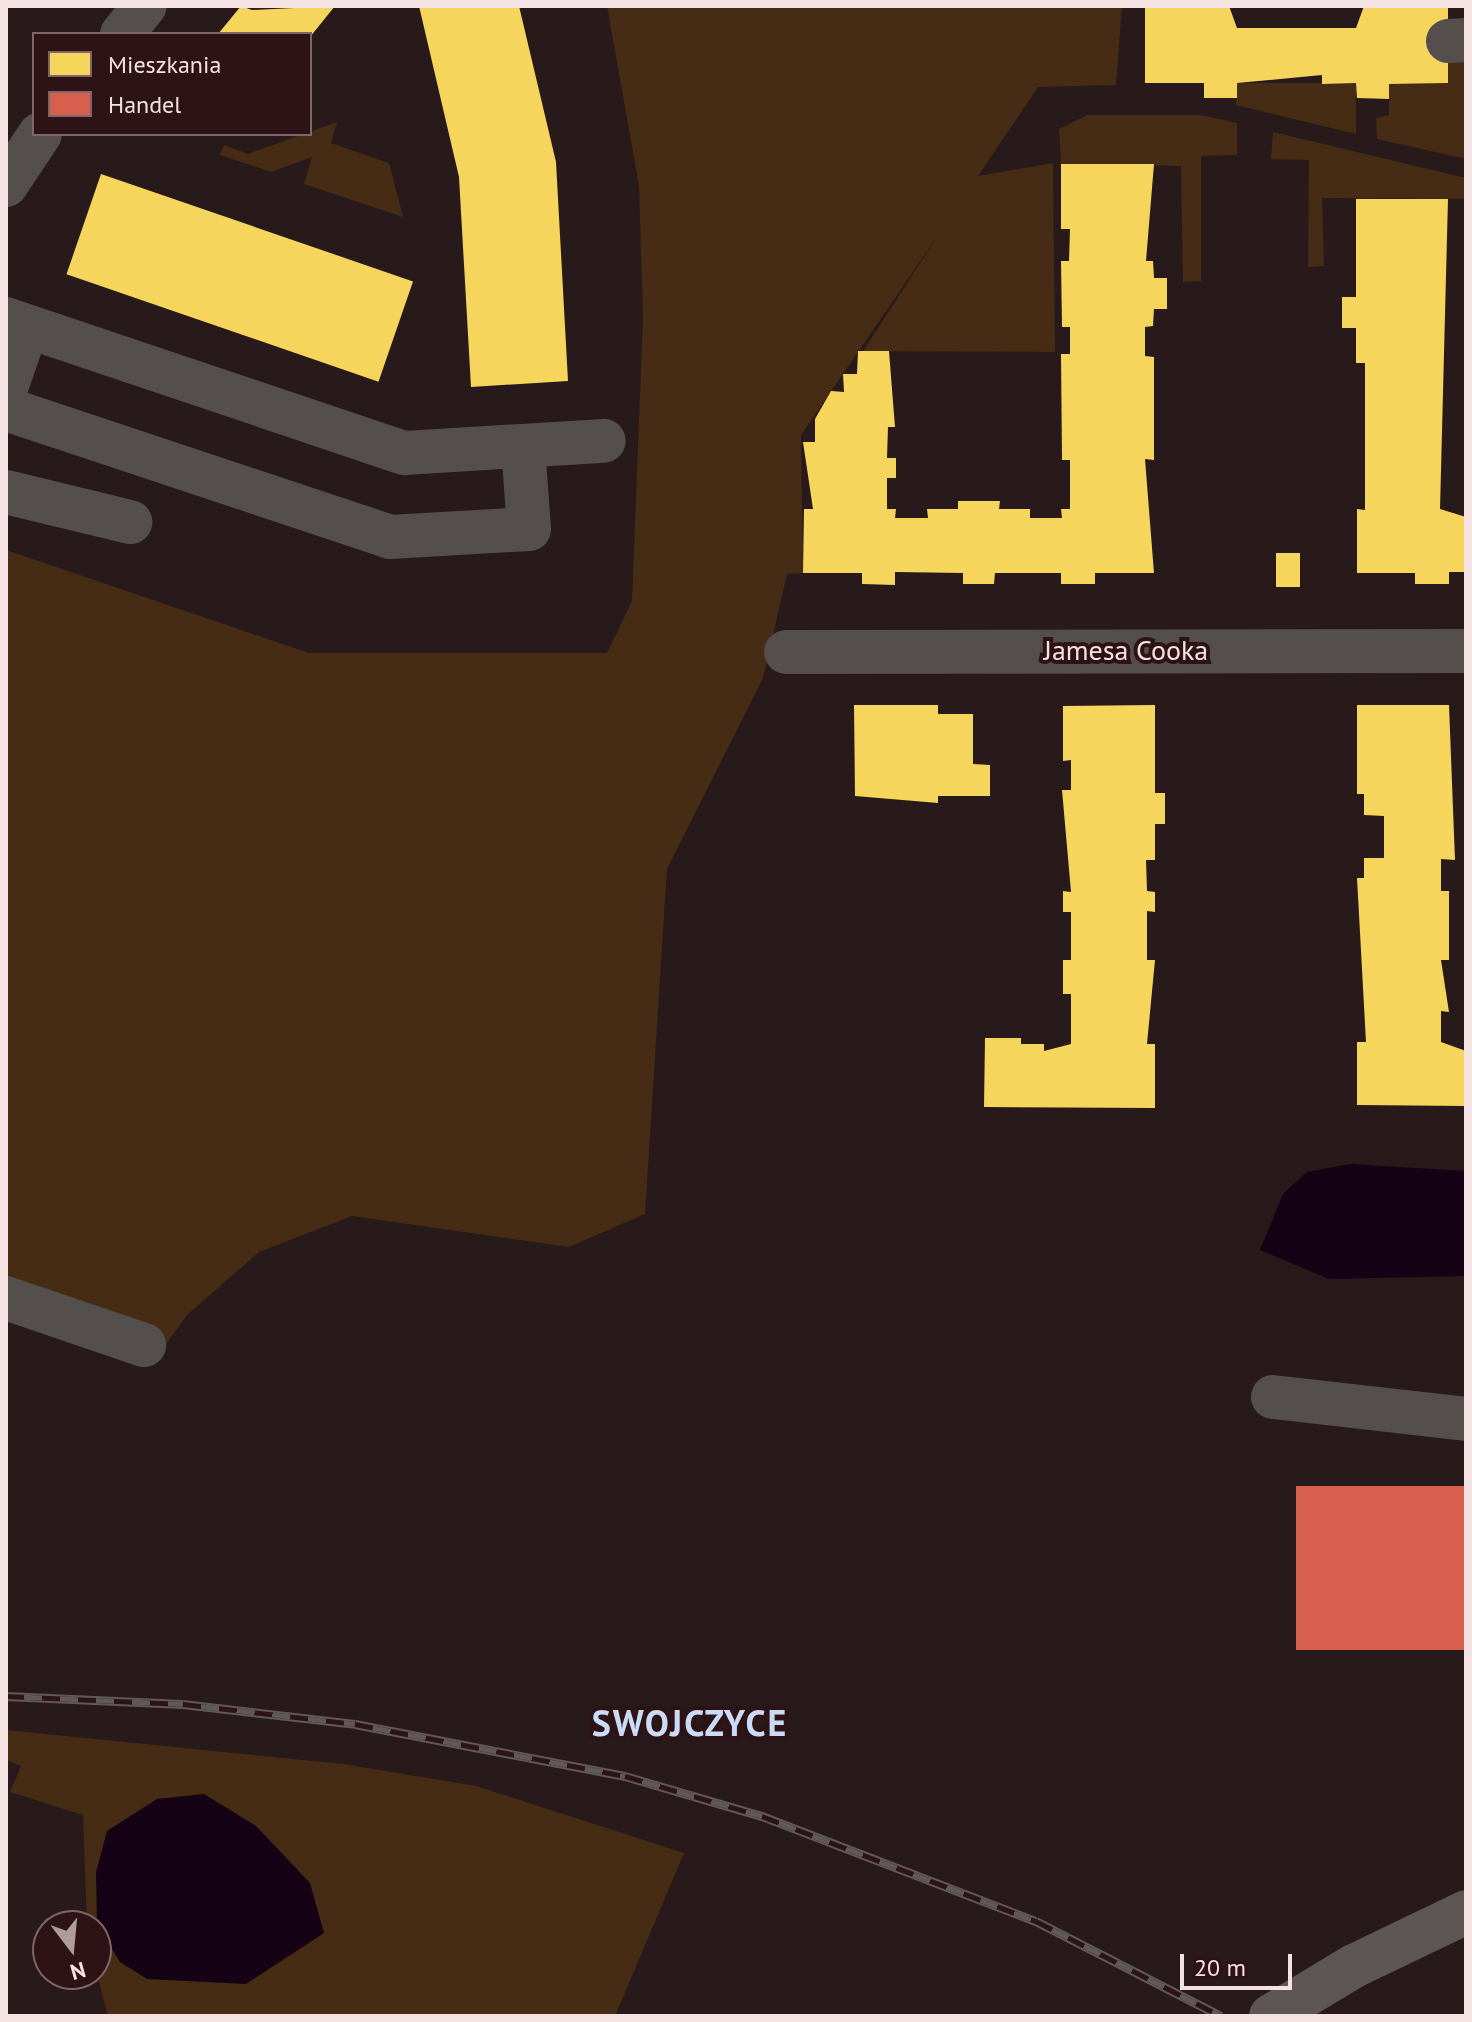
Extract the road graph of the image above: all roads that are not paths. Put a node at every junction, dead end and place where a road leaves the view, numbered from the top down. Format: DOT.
graph roads {
  1 [pos="145,6"];
  2 [pos="124,32"];
  3 [pos="39,136"];
  4 [pos="6,185"];
  5 [pos="16,323"];
  6 [pos="6,388"];
  7 [pos="6,409"];
  8 [pos="604,441"];
  9 [pos="523,446"];
  10 [pos="6,492"];
  11 [pos="130,522"];
  12 [pos="1466,651"];
  13 [pos="786,652"];
  14 [pos="6,1298"];
  15 [pos="144,1345"];
  16 [pos="1273,1397"];
  17 [pos="1466,1419"];
  18 [pos="1466,1912"];
  19 [pos="1271,2016"];
  1 -- 2 [label="street"];
  3 -- 4 [label="street"];
  5 -- 6 [label="street"];
  5 -- 9 [label="street"];
  7 -- 9 [label="street"];
  8 -- 9 [label="street"];
  10 -- 11 [label="street"];
  12 -- 13 [label="street, Jamesa Cooka"];
  14 -- 15 [label="street"];
  16 -- 17 [label="street"];
  18 -- 19 [label="main road"];
}
